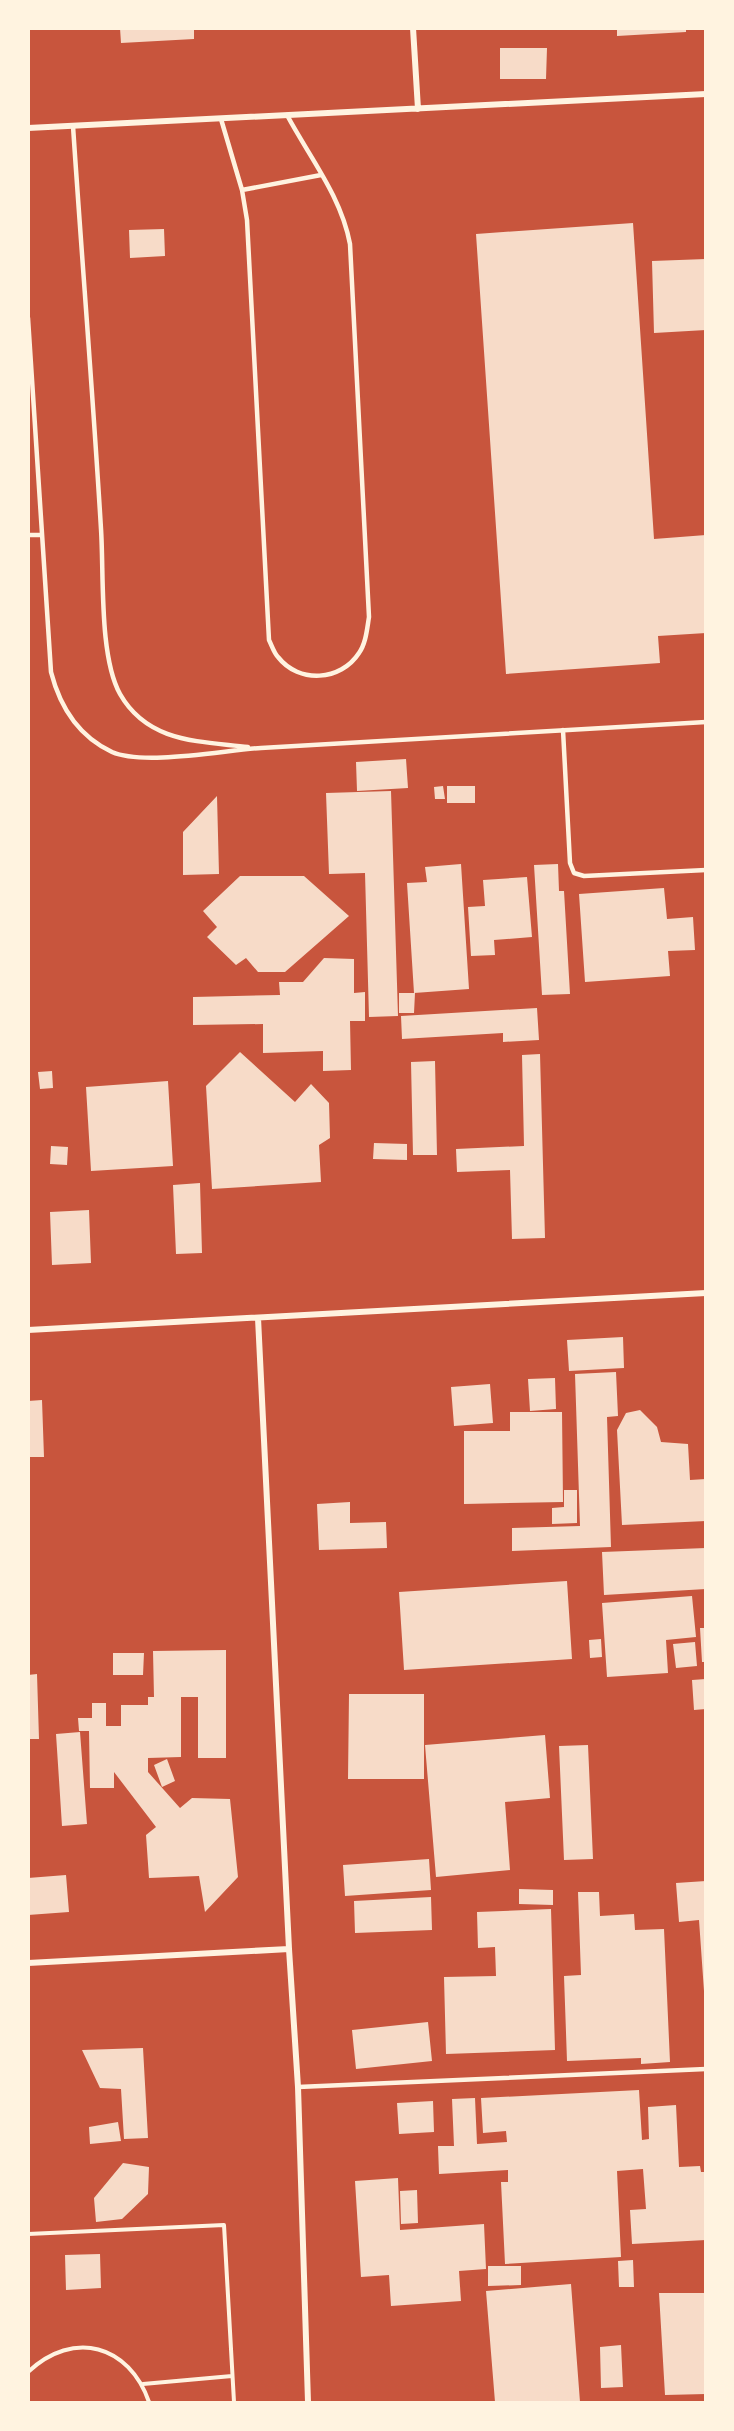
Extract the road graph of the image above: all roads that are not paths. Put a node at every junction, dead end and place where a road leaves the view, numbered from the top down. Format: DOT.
graph roads {
  1 [pos="413,28"];
  2 [pos="705,94"];
  3 [pos="418,109"];
  4 [pos="287,115"];
  5 [pos="221,118"];
  6 [pos="73,126"];
  7 [pos="28,128"];
  8 [pos="321,175"];
  9 [pos="242,190"];
  10 [pos="28,318"];
  11 [pos="28,535"];
  12 [pos="41,535"];
  13 [pos="705,722"];
  14 [pos="563,730"];
  15 [pos="257,748"];
  16 [pos="705,870"];
  17 [pos="705,1293"];
  18 [pos="258,1318"];
  19 [pos="28,1330"];
  20 [pos="289,1949"];
  21 [pos="28,1963"];
  22 [pos="705,2069"];
  23 [pos="298,2087"];
  24 [pos="308,2403"];
  1 -- 3 [label="street"];
  2 -- 3 [label="street"];
  3 -- 4 [label="street"];
  4 -- 5 [label="street"];
  4 -- 8 [label="lane"];
  5 -- 6 [label="street"];
  5 -- 9 [label="lane"];
  6 -- 7 [label="street"];
  6 -- 15 [label="lane"];
  8 -- 9 [label="lane"];
  8 -- 9 [label="lane"];
  10 -- 12 [label="lane"];
  11 -- 12 [label="lane"];
  12 -- 15 [label="lane"];
  13 -- 14 [label="lane"];
  14 -- 15 [label="lane"];
  14 -- 16 [label="lane"];
  17 -- 18 [label="street"];
  18 -- 19 [label="street"];
  18 -- 20 [label="street"];
  20 -- 21 [label="street"];
  20 -- 23 [label="street"];
  22 -- 23 [label="lane"];
  23 -- 24 [label="street"];
}
